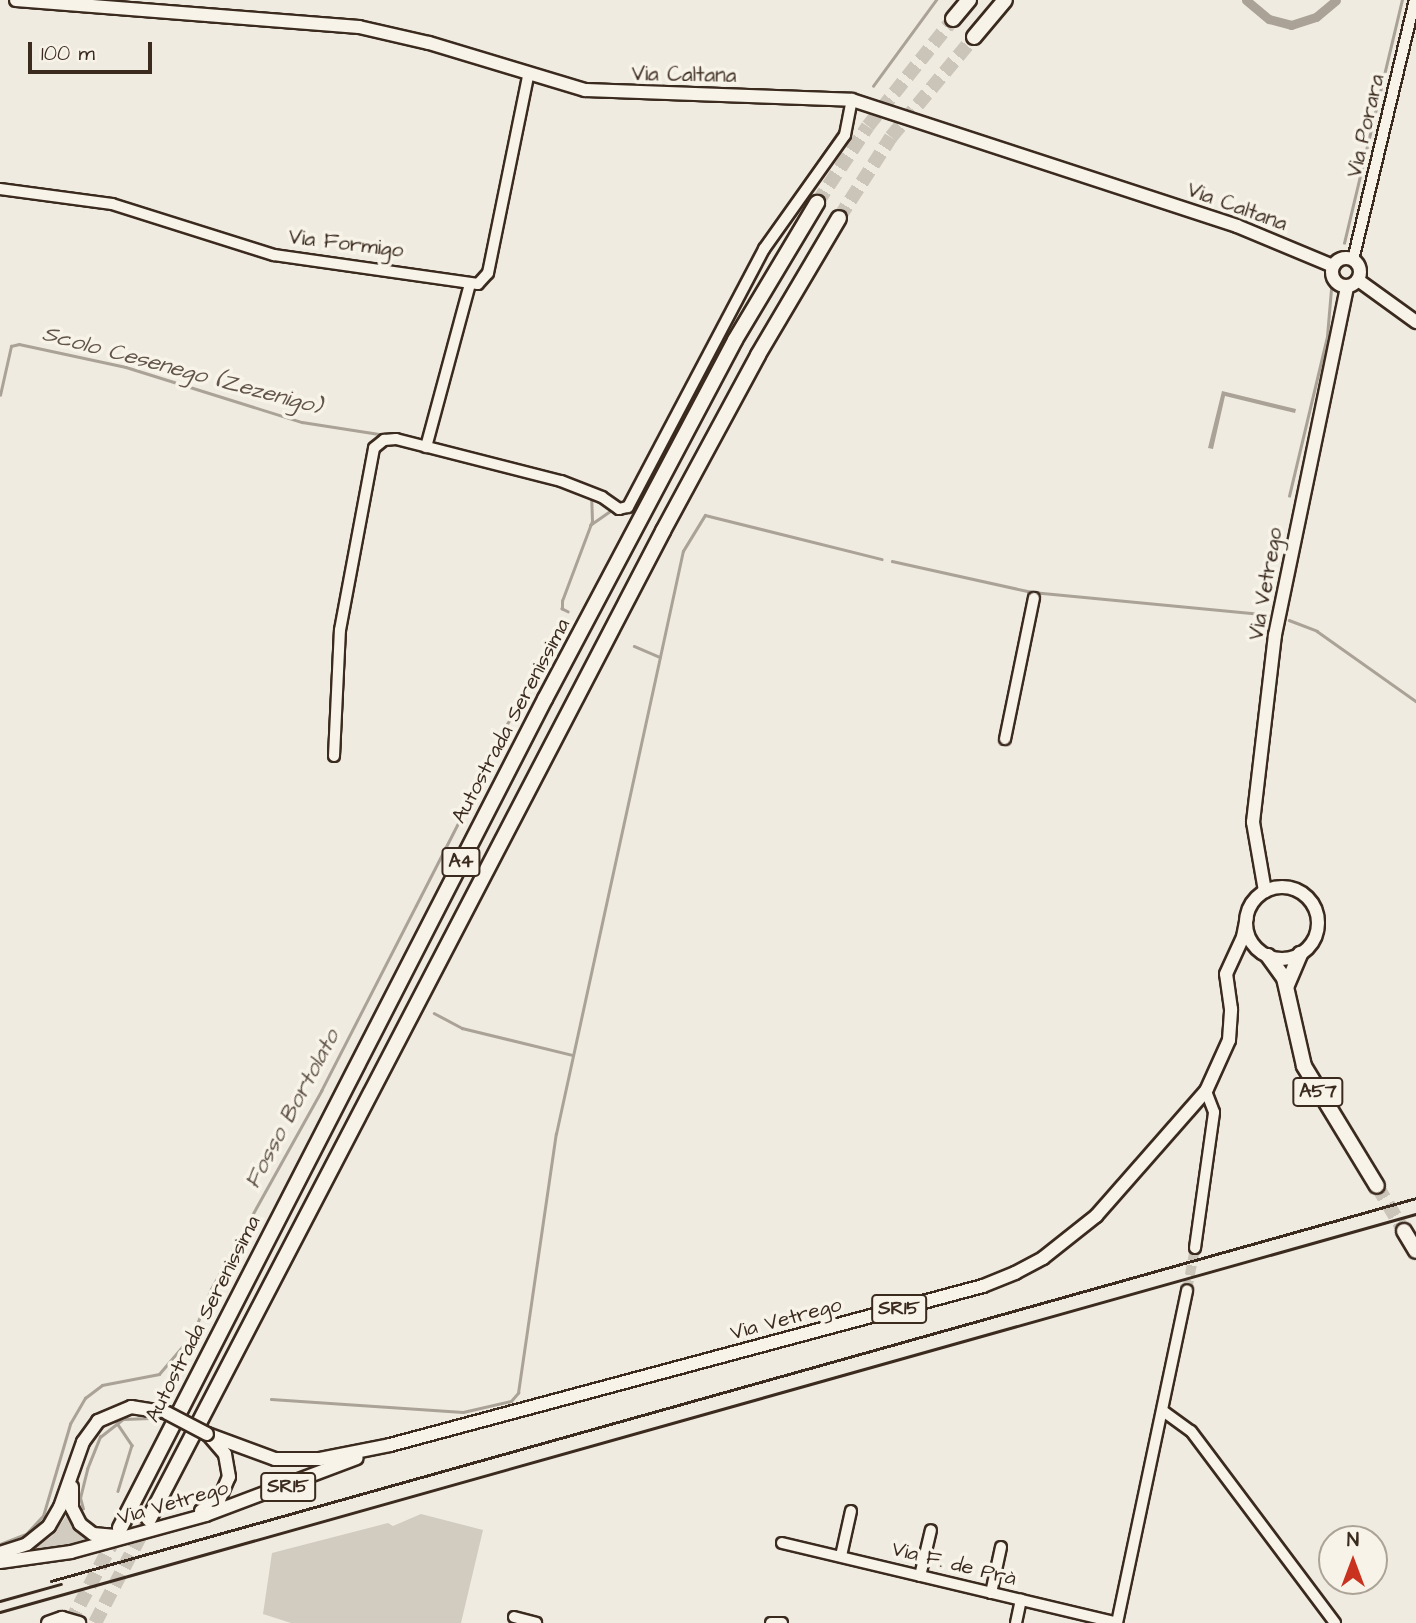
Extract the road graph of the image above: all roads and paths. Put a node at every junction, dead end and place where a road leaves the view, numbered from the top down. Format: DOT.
graph roads {
  1 [pos="16,0"];
  2 [pos="969,0"];
  3 [pos="1005,0"];
  4 [pos="1415,0"];
  5 [pos="953,19"];
  6 [pos="974,37"];
  7 [pos="528,76"];
  8 [pos="852,100"];
  9 [pos="0,189"];
  10 [pos="817,203"];
  11 [pos="839,218"];
  12 [pos="1353,260"];
  13 [pos="1334,266"];
  14 [pos="470,284"];
  15 [pos="1353,284"];
  16 [pos="1416,323"];
  17 [pos="428,442"];
  18 [pos="1034,598"];
  19 [pos="1004,739"];
  20 [pos="334,757"];
  21 [pos="1265,891"];
  22 [pos="1247,917"];
  23 [pos="1300,954"];
  24 [pos="1266,955"];
  25 [pos="1231,959"];
  26 [pos="1286,986"];
  27 [pos="1206,1091"];
  28 [pos="1377,1186"];
  29 [pos="1404,1231"];
  30 [pos="1195,1248"];
  31 [pos="1416,1251"];
  32 [pos="1187,1290"];
  33 [pos="1163,1411"];
  34 [pos="207,1434"];
  35 [pos="390,1445"];
  36 [pos="72,1478"];
  37 [pos="851,1511"];
  38 [pos="149,1519"];
  39 [pos="182,1519"];
  40 [pos="127,1530"];
  41 [pos="931,1530"];
  42 [pos="782,1543"];
  43 [pos="1001,1547"];
  44 [pos="0,1553"];
  45 [pos="841,1556"];
  46 [pos="0,1562"];
  47 [pos="920,1576"];
  48 [pos="991,1593"];
  49 [pos="1021,1600"];
  50 [pos="514,1617"];
  51 [pos="48,1623"];
  52 [pos="79,1623"];
  53 [pos="536,1623"];
  54 [pos="771,1623"];
  55 [pos="782,1623"];
  56 [pos="1016,1623"];
  57 [pos="1117,1623"];
  58 [pos="1335,1623"];
  1 -- 7 [label="main road, Via Caltana"];
  2 -- 5 [label="highway"];
  3 -- 6 [label="highway"];
  4 -- 12 [label="street, Via Porara"];
  7 -- 8 [label="main road, Via Caltana"];
  7 -- 14 [label="street"];
  8 -- 13 [label="main road, Via Caltana"];
  8 -- 17 [label="street"];
  9 -- 14 [label="street, Via Formigo"];
  10 -- 40 [label="highway, Autostrada Serenissima / A4"];
  11 -- 38 [label="highway, Autostrada Serenissima / A4"];
  12 -- 13 [label="main road"];
  12 -- 15 [label="main road"];
  13 -- 15 [label="main road"];
  14 -- 17 [label="street"];
  15 -- 16 [label="main road"];
  15 -- 21 [label="main road, Via Vetrego"];
  17 -- 20 [label="street"];
  18 -- 19 [label="street"];
  21 -- 22 [label="main road, Via Vetrego"];
  21 -- 23 [label="main road"];
  22 -- 24 [label="main road"];
  22 -- 25 [label="main road, Via Vetrego"];
  23 -- 24 [label="main road"];
  23 -- 26 [label="highway"];
  24 -- 25 [label="main road"];
  24 -- 26 [label="highway, A57"];
  25 -- 27 [label="main road, Via Vetrego / SR15"];
  26 -- 28 [label="highway, A57"];
  27 -- 30 [label="street"];
  27 -- 35 [label="main road, Via Vetrego / SR15"];
  29 -- 31 [label="highway"];
  32 -- 33 [label="street"];
  33 -- 57 [label="street"];
  33 -- 58 [label="street"];
  34 -- 35 [label="main road, Via Vetrego / SR15"];
  34 -- 36 [label="main road, Via Vetrego / SR15, bridge"];
  34 -- 39 [label="main road, SR15"];
  35 -- 39 [label="main road, Via Vetrego / SR15"];
  36 -- 40 [label="main road, SR15"];
  36 -- 44 [label="main road, Via Vetrego / SR15"];
  37 -- 45 [label="street"];
  39 -- 40 [label="main road, Via Vetrego / SR15"];
  40 -- 46 [label="main road, Via Vetrego / SR15"];
  41 -- 47 [label="street"];
  42 -- 45 [label="street, Via F. de Prà"];
  43 -- 48 [label="street"];
  45 -- 47 [label="street, Via F. de Prà"];
  47 -- 48 [label="street, Via F. de Prà"];
  48 -- 49 [label="street, Via F. de Prà"];
  49 -- 56 [label="street"];
  49 -- 57 [label="street, Via F. de Prà"];
  50 -- 53 [label="street"];
  51 -- 52 [label="main road"];
  54 -- 55 [label="street"];
}
